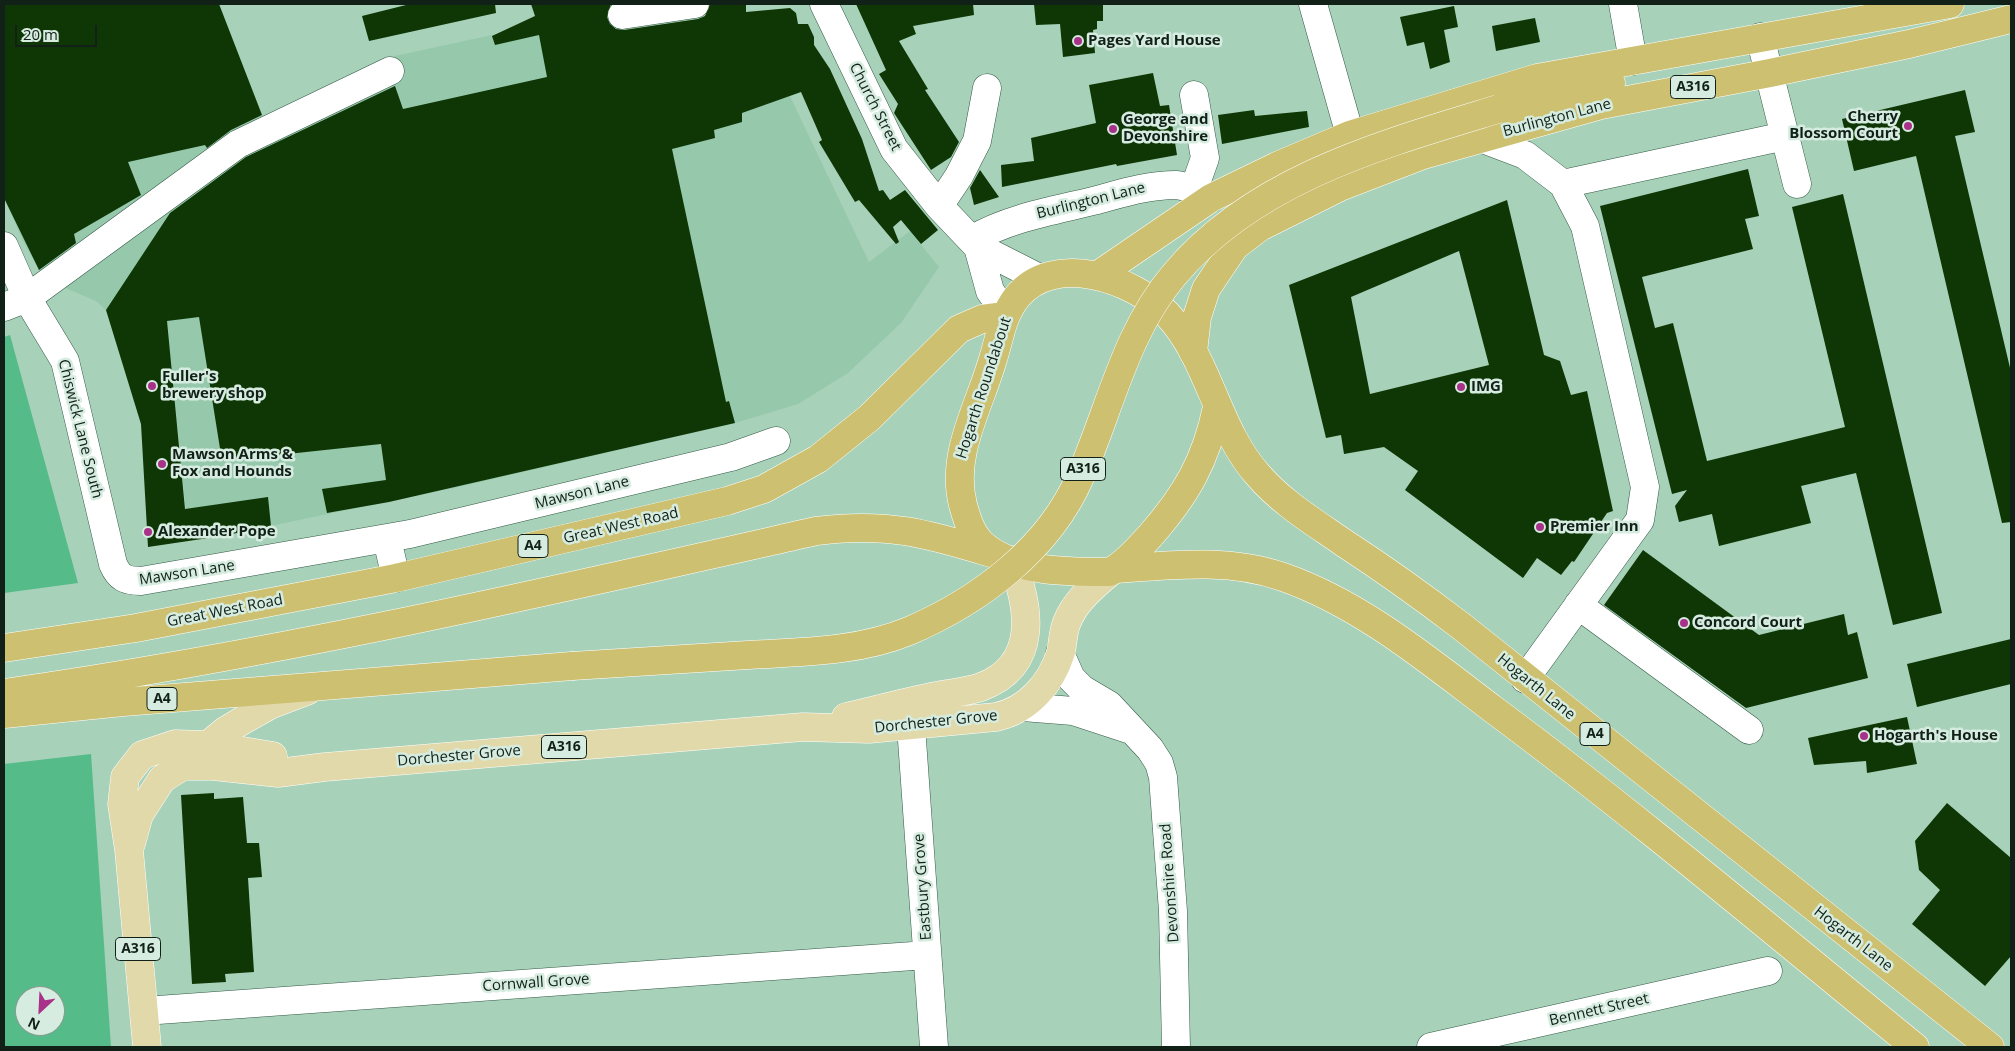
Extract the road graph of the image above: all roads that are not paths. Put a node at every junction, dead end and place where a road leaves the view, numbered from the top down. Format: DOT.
graph roads {
  1 [pos="695,4"];
  2 [pos="824,4"];
  3 [pos="1313,4"];
  4 [pos="1623,4"];
  5 [pos="1950,4"];
  6 [pos="622,16"];
  7 [pos="2011,19"];
  8 [pos="1765,54"];
  9 [pos="1633,61"];
  10 [pos="390,71"];
  11 [pos="987,88"];
  12 [pos="1194,95"];
  13 [pos="1350,135"];
  14 [pos="1785,136"];
  15 [pos="1480,138"];
  16 [pos="1563,184"];
  17 [pos="1797,184"];
  18 [pos="1203,193"];
  19 [pos="938,206"];
  20 [pos="975,243"];
  21 [pos="4,246"];
  22 [pos="1098,276"];
  23 [pos="1039,278"];
  24 [pos="16,303"];
  25 [pos="1005,315"];
  26 [pos="1192,352"];
  27 [pos="1217,407"];
  28 [pos="776,441"];
  29 [pos="387,539"];
  30 [pos="1003,557"];
  31 [pos="113,564"];
  32 [pos="1113,570"];
  33 [pos="396,578"];
  34 [pos="1578,605"];
  35 [pos="4,648"];
  36 [pos="1060,653"];
  37 [pos="1525,679"];
  38 [pos="321,687"];
  39 [pos="4,693"];
  40 [pos="1023,707"];
  41 [pos="4,714"];
  42 [pos="911,726"];
  43 [pos="803,727"];
  44 [pos="1131,730"];
  45 [pos="1749,730"];
  46 [pos="207,746"];
  47 [pos="183,766"];
  48 [pos="325,767"];
  49 [pos="129,850"];
  50 [pos="927,955"];
  51 [pos="1768,970"];
  52 [pos="144,1011"];
  53 [pos="1496,1041"];
  54 [pos="147,1047"];
  55 [pos="934,1047"];
  56 [pos="1176,1047"];
  57 [pos="1431,1047"];
  58 [pos="1915,1047"];
  59 [pos="1990,1047"];
  1 -- 6 [label="street"];
  2 -- 19 [label="street, Church Street"];
  3 -- 13 [label="street"];
  4 -- 9 [label="street"];
  5 -- 8 [label="highway, Burlington Lane / A316"];
  7 -- 8 [label="highway, Burlington Lane / A316"];
  8 -- 9 [label="highway, Burlington Lane / A316"];
  8 -- 14 [label="street"];
  8 -- 15 [label="highway, Burlington Lane / A316"];
  8 -- 38 [label="highway, A316, bridge"];
  9 -- 13 [label="highway, Burlington Lane / A316"];
  10 -- 24 [label="street"];
  11 -- 19 [label="street"];
  12 -- 18 [label="street"];
  13 -- 18 [label="highway, Burlington Lane / A316"];
  14 -- 16 [label="street"];
  14 -- 17 [label="street"];
  15 -- 16 [label="street"];
  15 -- 26 [label="highway, Burlington Lane / A316"];
  16 -- 34 [label="street"];
  18 -- 20 [label="street, Burlington Lane"];
  18 -- 22 [label="highway, Burlington Lane / A316"];
  19 -- 20 [label="street, Church Street"];
  20 -- 23 [label="street, Church Street"];
  20 -- 25 [label="street"];
  21 -- 24 [label="street, Chiswick Lane South"];
  22 -- 23 [label="highway"];
  22 -- 26 [label="highway"];
  23 -- 25 [label="highway, Hogarth Roundabout"];
  24 -- 31 [label="street, Chiswick Lane South"];
  25 -- 30 [label="highway, Hogarth Roundabout"];
  25 -- 33 [label="highway, Great West Road / A4"];
  26 -- 27 [label="highway"];
  27 -- 32 [label="highway"];
  27 -- 37 [label="highway, Hogarth Lane / A4"];
  28 -- 29 [label="street, Mawson Lane"];
  29 -- 31 [label="street, Mawson Lane"];
  29 -- 33 [label="street"];
  30 -- 32 [label="highway, Hogarth Roundabout"];
  30 -- 39 [label="highway, A4"];
  30 -- 43 [label="main road, Dorchester Grove / A316"];
  32 -- 36 [label="main road, Dorchester Grove / A316"];
  32 -- 58 [label="highway"];
  33 -- 35 [label="highway, Great West Road / A4"];
  34 -- 37 [label="street"];
  34 -- 45 [label="street"];
  36 -- 40 [label="main road, Dorchester Grove / A316"];
  36 -- 44 [label="street, Devonshire Road"];
  37 -- 59 [label="highway, Hogarth Lane / A4"];
  38 -- 41 [label="highway, A4"];
  38 -- 46 [label="main road, A316"];
  40 -- 42 [label="main road, Dorchester Grove / A316"];
  40 -- 44 [label="street, Devonshire Road"];
  42 -- 43 [label="main road, Dorchester Grove / A316"];
  42 -- 50 [label="street, Eastbury Grove"];
  43 -- 48 [label="main road, Dorchester Grove / A316"];
  44 -- 56 [label="street, Devonshire Road"];
  46 -- 47 [label="main road, A316"];
  46 -- 48 [label="main road, Dorchester Grove / A316"];
  46 -- 49 [label="main road, A316"];
  47 -- 48 [label="main road, Dorchester Grove / A316"];
  47 -- 49 [label="main road, A316"];
  49 -- 52 [label="main road, A316"];
  50 -- 52 [label="street, Cornwall Grove"];
  50 -- 55 [label="street, Eastbury Grove"];
  51 -- 53 [label="street, Bennett Street"];
  52 -- 54 [label="main road, A316"];
  53 -- 57 [label="street, Bennett Street"];
}
